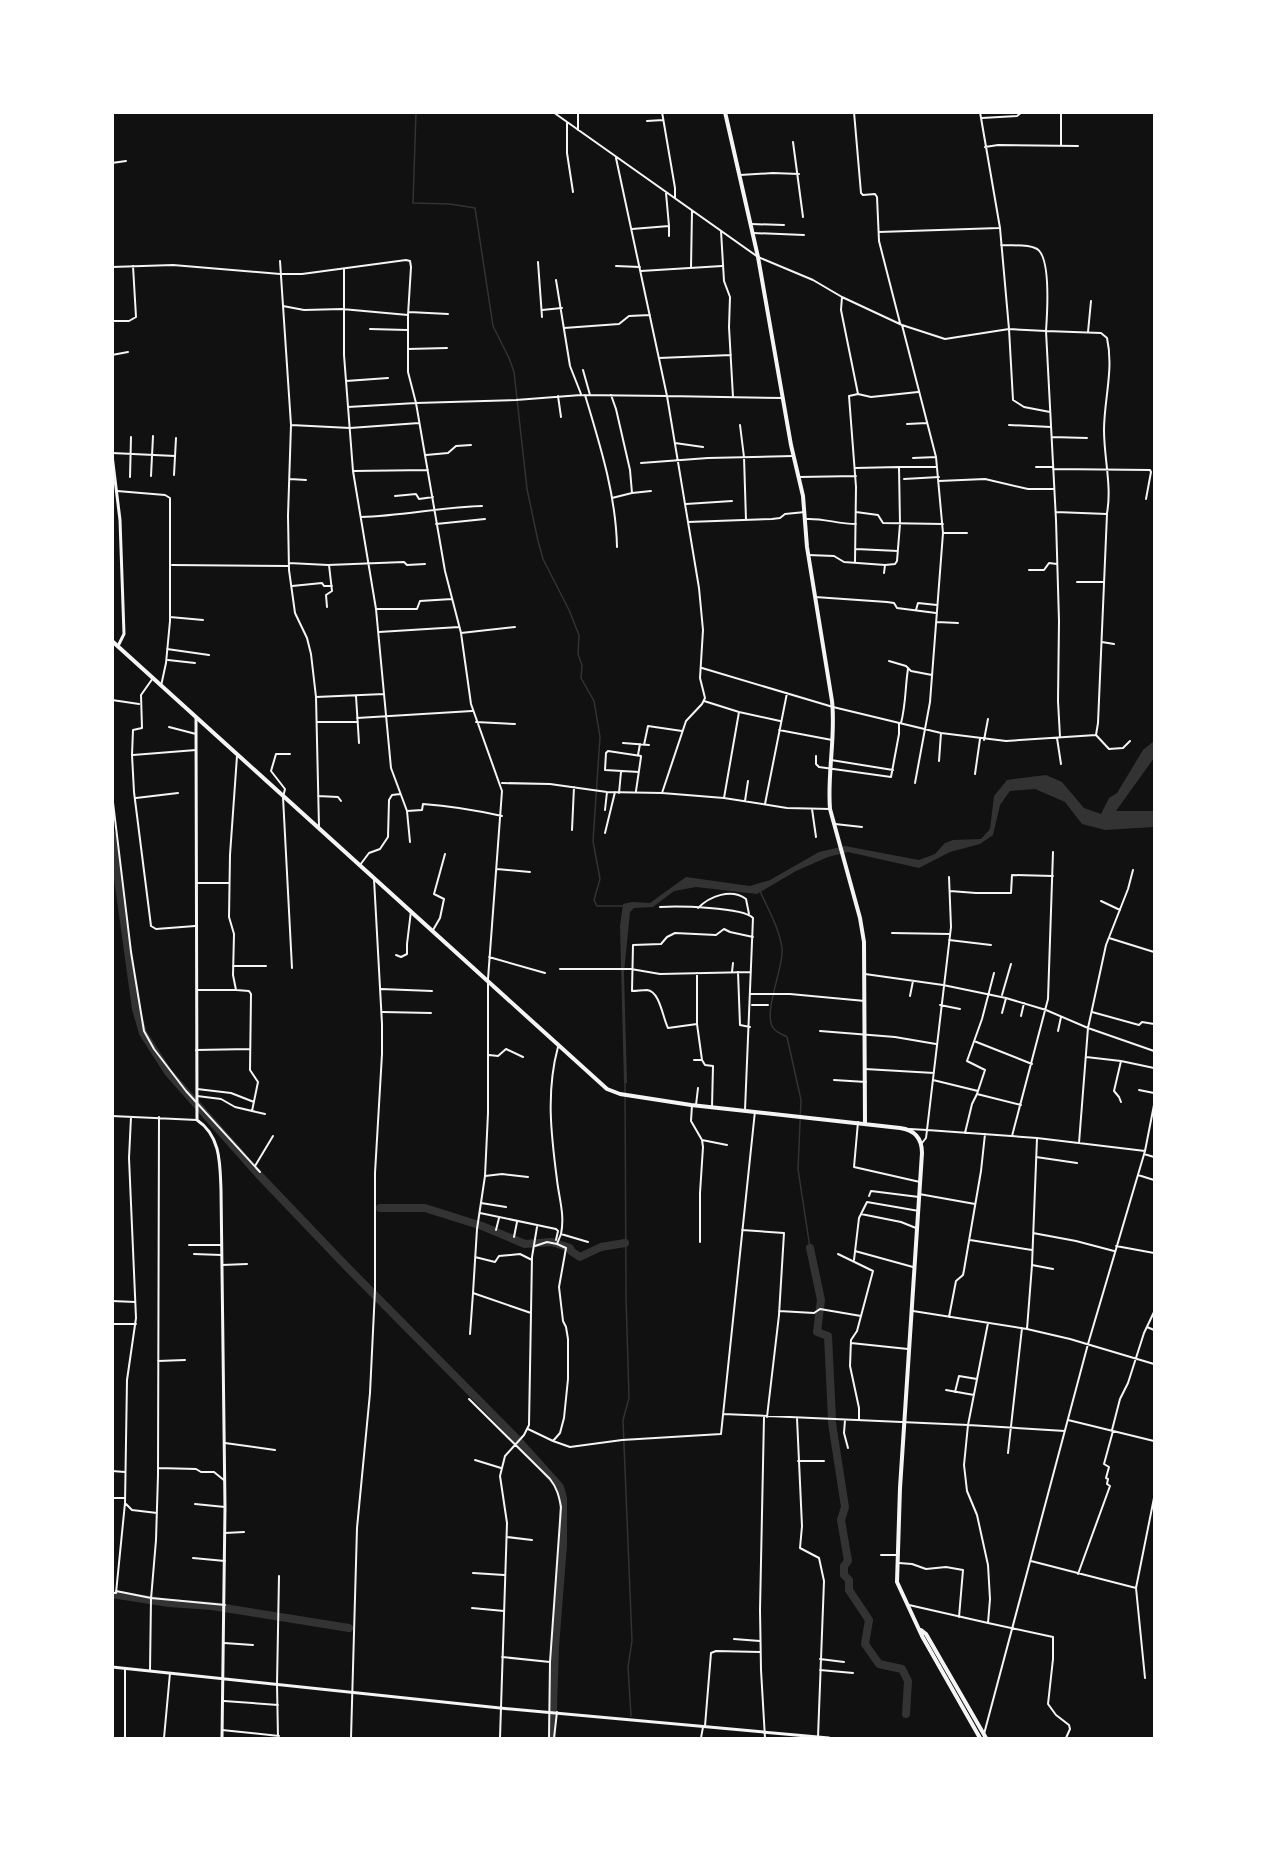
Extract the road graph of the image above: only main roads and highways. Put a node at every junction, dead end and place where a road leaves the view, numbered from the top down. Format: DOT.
graph roads {
  1 [pos="725,112"];
  2 [pos="112,642"];
  3 [pos="865,1124"];
  4 [pos="983,1737"];
  1 -- 3 [label="highway"];
  2 -- 3 [label="highway"];
  3 -- 4 [label="highway"];
}
